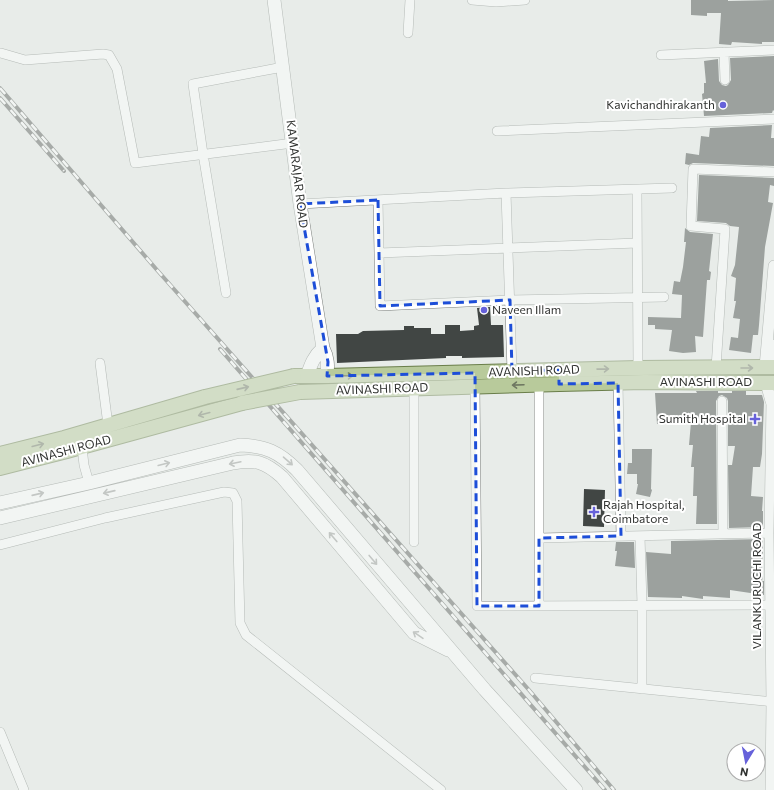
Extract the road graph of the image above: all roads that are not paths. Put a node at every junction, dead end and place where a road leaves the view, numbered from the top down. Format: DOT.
graph roads {
  1 [pos="274,0"];
  2 [pos="410,0"];
  3 [pos="472,0"];
  4 [pos="525,0"];
  5 [pos="408,33"];
  6 [pos="774,50"];
  7 [pos="724,52"];
  8 [pos="1,53"];
  9 [pos="660,55"];
  10 [pos="283,67"];
  11 [pos="725,80"];
  12 [pos="774,119"];
  13 [pos="497,130"];
  14 [pos="293,143"];
  15 [pos="203,154"];
  16 [pos="774,172"];
  17 [pos="672,188"];
  18 [pos="637,190"];
  19 [pos="506,193"];
  20 [pos="378,200"];
  21 [pos="300,204"];
  22 [pos="637,243"];
  23 [pos="508,249"];
  24 [pos="379,253"];
  25 [pos="774,266"];
  26 [pos="226,293"];
  27 [pos="637,297"];
  28 [pos="664,297"];
  29 [pos="510,300"];
  30 [pos="774,345"];
  31 [pos="323,348"];
  32 [pos="100,363"];
  33 [pos="771,367"];
  34 [pos="638,368"];
  35 [pos="716,368"];
  36 [pos="512,371"];
  37 [pos="300,376"];
  38 [pos="327,376"];
  39 [pos="559,377"];
  40 [pos="482,381"];
  41 [pos="618,383"];
  42 [pos="771,383"];
  43 [pos="539,384"];
  44 [pos="414,388"];
  45 [pos="722,401"];
  46 [pos="771,401"];
  47 [pos="108,426"];
  48 [pos="82,447"];
  49 [pos="0,454"];
  50 [pos="0,468"];
  51 [pos="89,483"];
  52 [pos="0,503"];
  53 [pos="0,518"];
  54 [pos="770,533"];
  55 [pos="723,534"];
  56 [pos="621,536"];
  57 [pos="640,536"];
  58 [pos="539,538"];
  59 [pos="414,542"];
  60 [pos="0,545"];
  61 [pos="642,605"];
  62 [pos="770,605"];
  63 [pos="539,606"];
  64 [pos="453,652"];
  65 [pos="535,678"];
  66 [pos="642,689"];
  67 [pos="773,702"];
  68 [pos="0,732"];
  69 [pos="24,790"];
  70 [pos="441,790"];
  71 [pos="576,790"];
  72 [pos="770,790"];
  1 -- 10 [label="main road, KAMARAJAR ROAD"];
  2 -- 5 [label="street"];
  3 -- 4 [label="street"];
  6 -- 7 [label="street"];
  7 -- 9 [label="street"];
  7 -- 11 [label="street"];
  8 -- 15 [label="street"];
  10 -- 14 [label="main road, KAMARAJAR ROAD"];
  10 -- 15 [label="street"];
  12 -- 13 [label="street"];
  14 -- 15 [label="street"];
  14 -- 21 [label="main road, KAMARAJAR ROAD"];
  15 -- 26 [label="street"];
  16 -- 35 [label="street"];
  17 -- 18 [label="street"];
  18 -- 19 [label="street"];
  18 -- 22 [label="street"];
  19 -- 20 [label="street"];
  19 -- 23 [label="street"];
  20 -- 21 [label="street"];
  20 -- 24 [label="street"];
  21 -- 31 [label="main road, KAMARAJAR ROAD"];
  22 -- 23 [label="street"];
  22 -- 27 [label="street"];
  23 -- 24 [label="street"];
  23 -- 29 [label="street"];
  24 -- 29 [label="street"];
  25 -- 33 [label="street"];
  27 -- 28 [label="street"];
  27 -- 29 [label="street"];
  27 -- 34 [label="street"];
  29 -- 36 [label="street"];
  30 -- 33 [label="street"];
  31 -- 37 [label="main road"];
  31 -- 38 [label="main road, KAMARAJAR ROAD"];
  32 -- 47 [label="street"];
  35 -- 33 [label="main road, AVANISHI ROAD, one-way"];
  34 -- 35 [label="main road, AVANISHI ROAD"];
  39 -- 34 [label="main road, AVANISHI ROAD, one-way"];
  36 -- 39 [label="main road, AVANISHI ROAD"];
  36 -- 40 [label="main road, AVANISHI ROAD"];
  37 -- 38 [label="main road, AVANISHI ROAD"];
  47 -- 37 [label="main road, AVINASHI ROAD, one-way, bridge"];
  38 -- 40 [label="main road, AVANISHI ROAD, one-way"];
  39 -- 41 [label="main road, AVINASHI ROAD"];
  39 -- 43 [label="main road, AVINASHI ROAD"];
  43 -- 40 [label="main road, AVINASHI ROAD, one-way"];
  40 -- 44 [label="main road, AVINASHI ROAD"];
  40 -- 63 [label="street"];
  41 -- 42 [label="main road, AVINASHI ROAD"];
  41 -- 56 [label="street"];
  42 -- 46 [label="street, VILANKURUCHI ROAD"];
  43 -- 58 [label="street"];
  44 -- 48 [label="main road, AVINASHI ROAD, one-way, bridge"];
  44 -- 59 [label="street"];
  45 -- 55 [label="street"];
  46 -- 54 [label="street, VILANKURUCHI ROAD"];
  49 -- 47 [label="main road, AVINASHI ROAD, one-way"];
  48 -- 50 [label="main road, AVINASHI ROAD"];
  48 -- 51 [label="street"];
  52 -- 51 [label="main road, one-way"];
  51 -- 64 [label="main road, one-way"];
  64 -- 53 [label="main road, one-way"];
  54 -- 55 [label="street"];
  54 -- 62 [label="street, VILANKURUCHI ROAD"];
  55 -- 57 [label="street"];
  56 -- 57 [label="street"];
  56 -- 58 [label="street"];
  57 -- 61 [label="street"];
  58 -- 63 [label="street"];
  60 -- 70 [label="street"];
  61 -- 62 [label="street"];
  61 -- 63 [label="street"];
  61 -- 66 [label="street"];
  62 -- 67 [label="street, VILANKURUCHI ROAD"];
  64 -- 71 [label="main road"];
  65 -- 66 [label="street"];
  66 -- 67 [label="street"];
  67 -- 72 [label="street, VILANKURUCHI ROAD"];
  68 -- 69 [label="street"];
}
